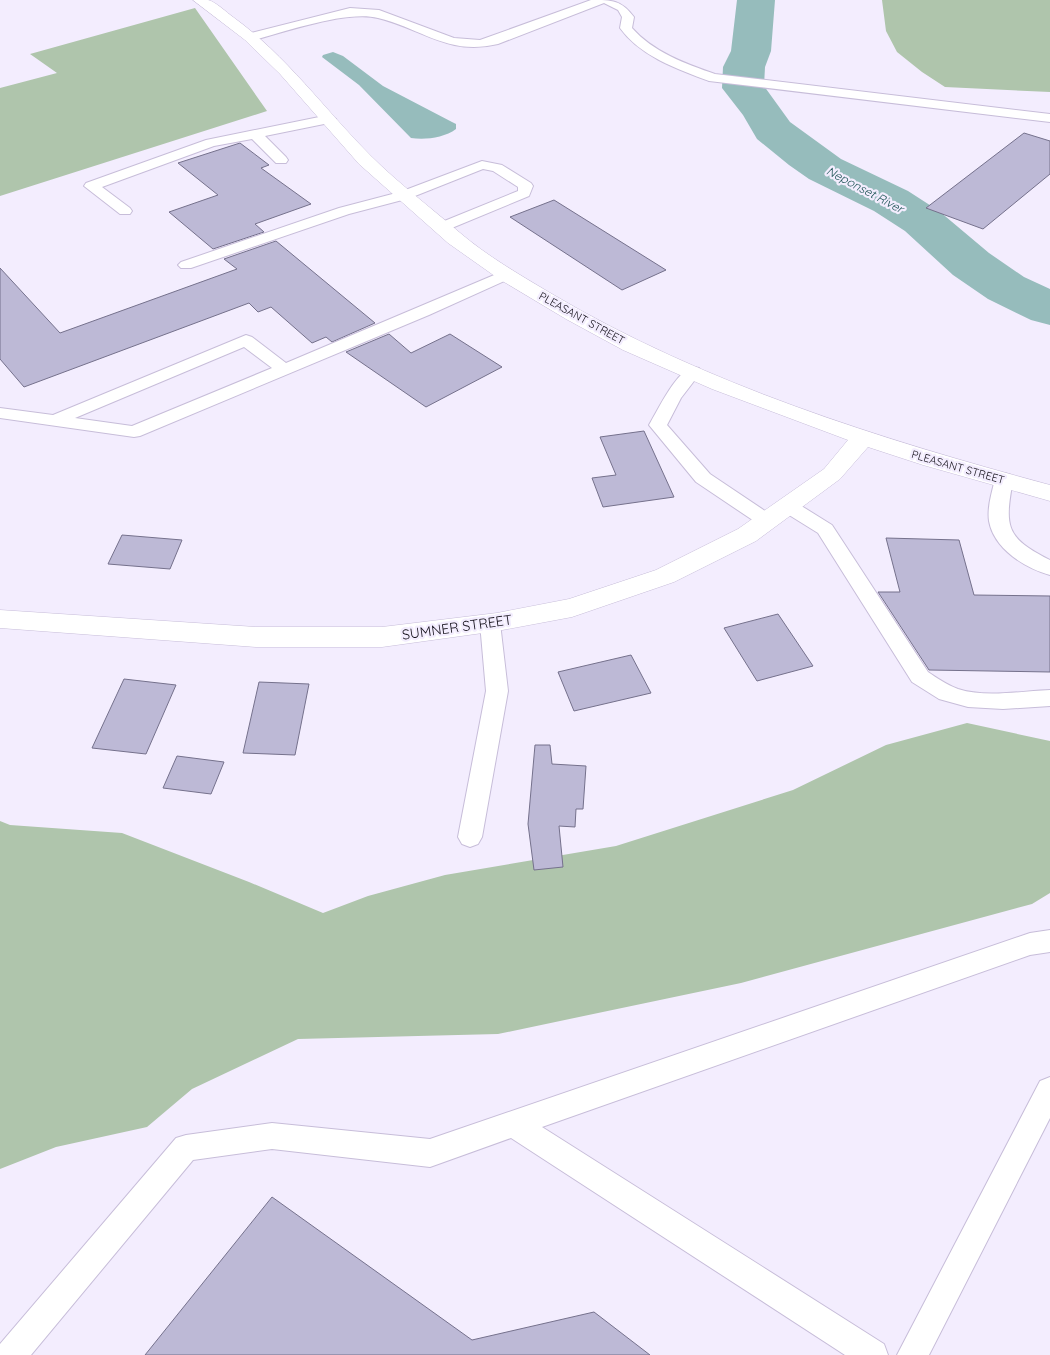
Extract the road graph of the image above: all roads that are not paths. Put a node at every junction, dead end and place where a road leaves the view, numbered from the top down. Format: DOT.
graph roads {
  1 [pos="200,0"];
  2 [pos="602,0"];
  3 [pos="607,0"];
  4 [pos="351,6"];
  5 [pos="251,37"];
  6 [pos="1050,118"];
  7 [pos="329,119"];
  8 [pos="255,134"];
  9 [pos="281,160"];
  10 [pos="405,195"];
  11 [pos="125,211"];
  12 [pos="442,228"];
  13 [pos="186,265"];
  14 [pos="506,274"];
  15 [pos="285,370"];
  16 [pos="693,372"];
  17 [pos="0,413"];
  18 [pos="54,421"];
  19 [pos="862,438"];
  20 [pos="1004,479"];
  21 [pos="1050,493"];
  22 [pos="788,506"];
  23 [pos="767,521"];
  24 [pos="1050,568"];
  25 [pos="0,618"];
  26 [pos="490,623"];
  27 [pos="1050,698"];
  28 [pos="470,837"];
  29 [pos="1050,941"];
  30 [pos="1050,1090"];
  31 [pos="513,1124"];
  32 [pos="11,1355"];
  33 [pos="873,1355"];
  34 [pos="912,1355"];
  1 -- 5 [label="street, PLEASANT STREET"];
  2 -- 4 [label="lane"];
  3 -- 6 [label="lane"];
  4 -- 5 [label="lane"];
  5 -- 7 [label="street, PLEASANT STREET"];
  7 -- 8 [label="lane"];
  7 -- 10 [label="street, PLEASANT STREET"];
  8 -- 9 [label="lane"];
  8 -- 11 [label="lane"];
  10 -- 12 [label="street, PLEASANT STREET"];
  10 -- 12 [label="lane"];
  10 -- 13 [label="lane"];
  12 -- 14 [label="street, PLEASANT STREET"];
  14 -- 15 [label="lane"];
  14 -- 16 [label="street, PLEASANT STREET"];
  15 -- 18 [label="lane"];
  15 -- 18 [label="lane"];
  16 -- 19 [label="street, PLEASANT STREET"];
  16 -- 23 [label="lane"];
  17 -- 18 [label="lane"];
  19 -- 20 [label="street, PLEASANT STREET"];
  19 -- 22 [label="street, SUMNER STREET"];
  20 -- 21 [label="street, PLEASANT STREET"];
  20 -- 24 [label="lane"];
  22 -- 23 [label="street, SUMNER STREET"];
  22 -- 27 [label="lane"];
  23 -- 26 [label="street, SUMNER STREET"];
  25 -- 26 [label="street, SUMNER STREET"];
  26 -- 28 [label="lane"];
  29 -- 31 [label="lane"];
  30 -- 34 [label="lane"];
  31 -- 32 [label="lane"];
  31 -- 33 [label="lane"];
}
